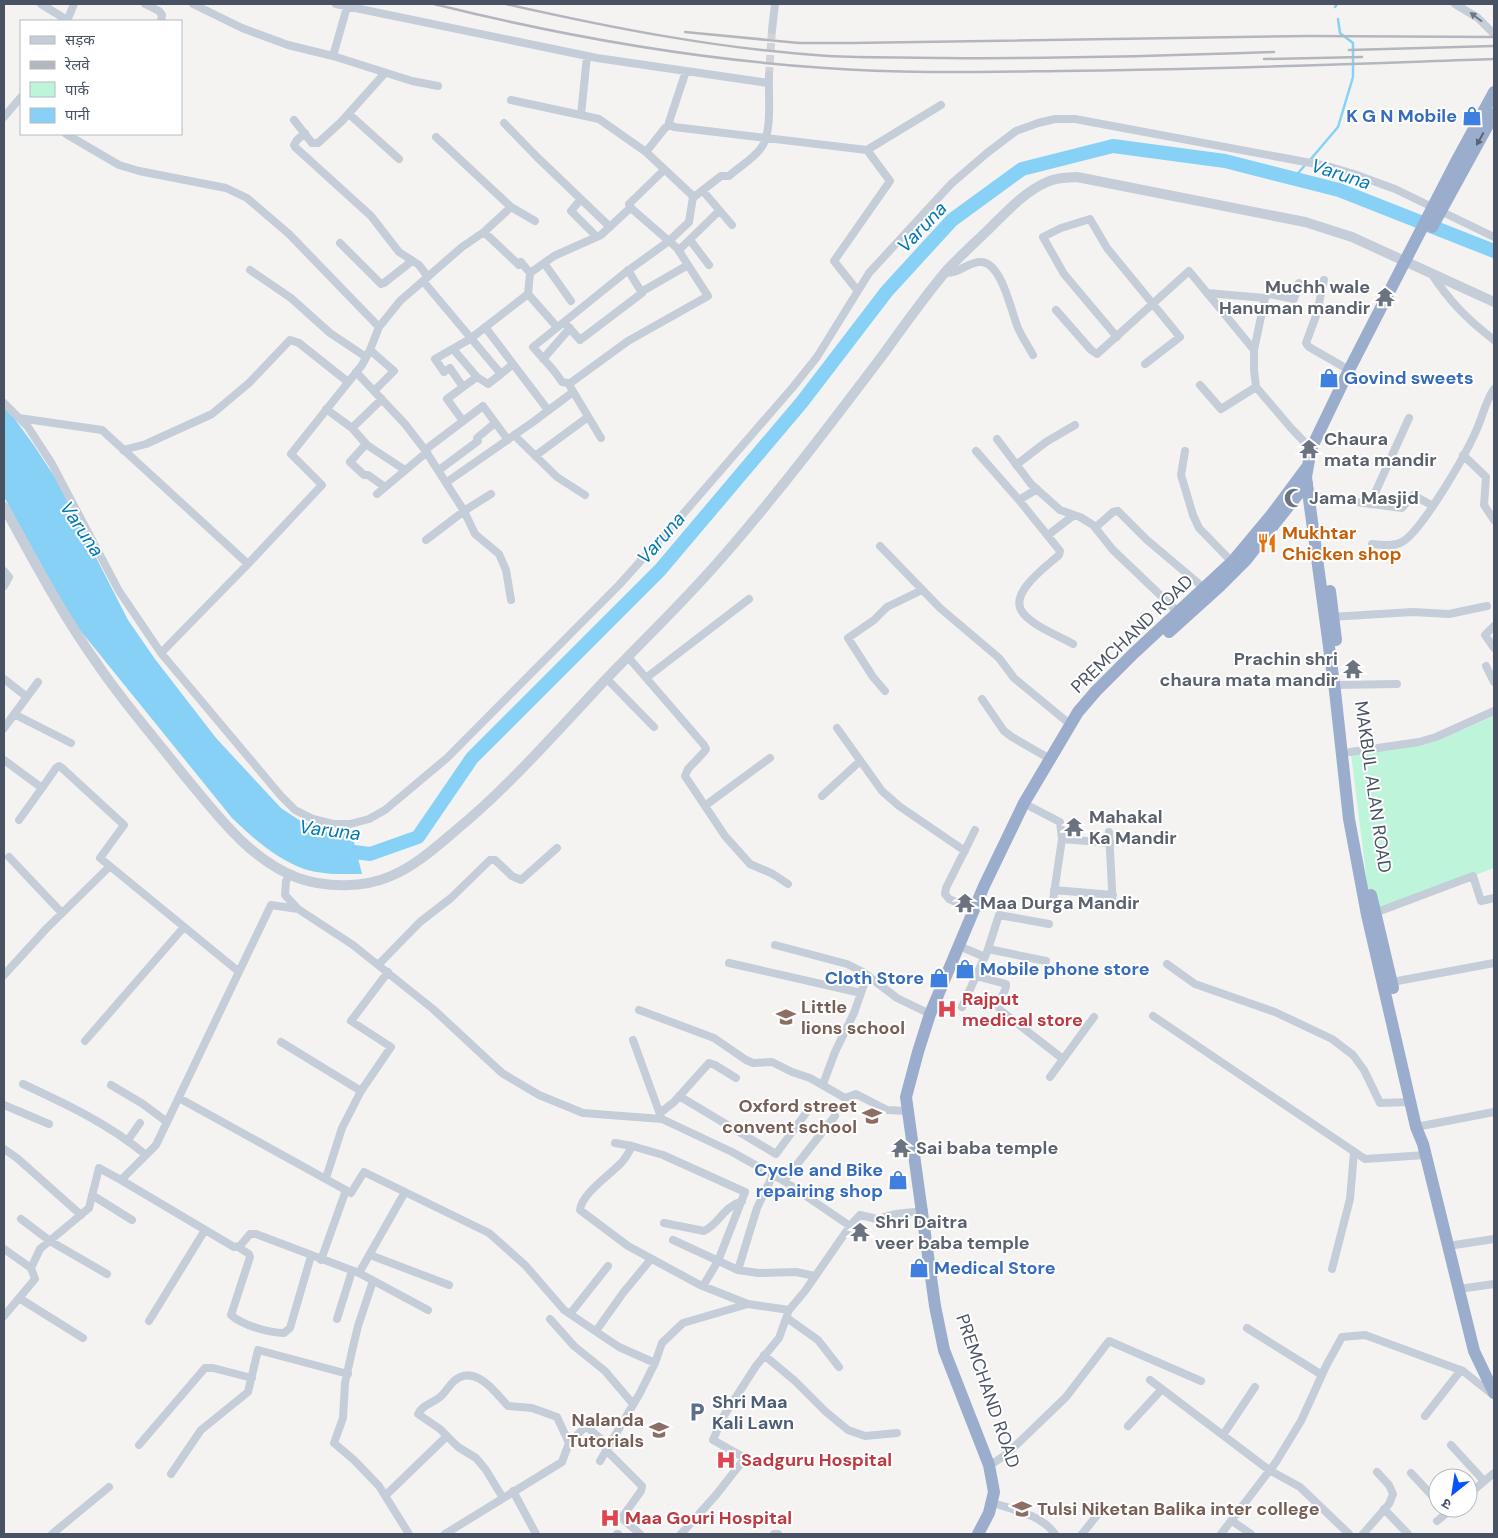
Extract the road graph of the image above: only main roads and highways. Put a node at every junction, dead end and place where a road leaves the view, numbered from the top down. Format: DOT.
graph roads {
  1 [pos="1494,92"];
  2 [pos="1494,114"];
  3 [pos="1462,161"];
  4 [pos="1395,288"];
  5 [pos="1307,466"];
  6 [pos="1307,483"];
  7 [pos="1329,617"];
  8 [pos="1338,685"];
  9 [pos="1350,784"];
  10 [pos="978,904"];
  11 [pos="1372,914"];
  12 [pos="910,1078"];
  13 [pos="1420,1126"];
  14 [pos="925,1211"];
  15 [pos="1467,1322"];
  16 [pos="1494,1374"];
  17 [pos="1494,1395"];
  18 [pos="996,1504"];
  19 [pos="978,1534"];
  20 [pos="985,1534"];
  1 -- 3 [label="highway"];
  2 -- 3 [label="highway, one-way"];
  3 -- 4 [label="highway"];
  4 -- 5 [label="highway, MAKBUL ALAN ROAD"];
  4 -- 7 [label="highway, MAKBUL ALAN ROAD"];
  5 -- 6 [label="highway, MAKBUL ALAN ROAD"];
  5 -- 10 [label="highway, PREMCHAND ROAD"];
  6 -- 7 [label="highway, MAKBUL ALAN ROAD"];
  6 -- 10 [label="highway, PREMCHAND ROAD"];
  7 -- 8 [label="highway, MAKBUL ALAN ROAD"];
  8 -- 9 [label="highway, MAKBUL ALAN ROAD"];
  8 -- 9 [label="highway, MAKBUL ALAN ROAD"];
  9 -- 11 [label="highway, MAKBUL ALAN ROAD"];
  10 -- 12 [label="highway, PREMCHAND ROAD"];
  11 -- 13 [label="highway, MAKBUL ALAN ROAD"];
  11 -- 13 [label="highway, MAKBUL ALAN ROAD"];
  12 -- 14 [label="highway, PREMCHAND ROAD"];
  12 -- 14 [label="highway, PREMCHAND ROAD"];
  13 -- 15 [label="highway, MAKBUL ALAN ROAD"];
  14 -- 18 [label="highway, PREMCHAND ROAD"];
  14 -- 18 [label="highway, PREMCHAND ROAD"];
  15 -- 16 [label="highway, MAKBUL ALAN ROAD"];
  15 -- 17 [label="highway, MAKBUL ALAN ROAD"];
  18 -- 19 [label="highway, PREMCHAND ROAD"];
  18 -- 20 [label="highway, PREMCHAND ROAD"];
}
